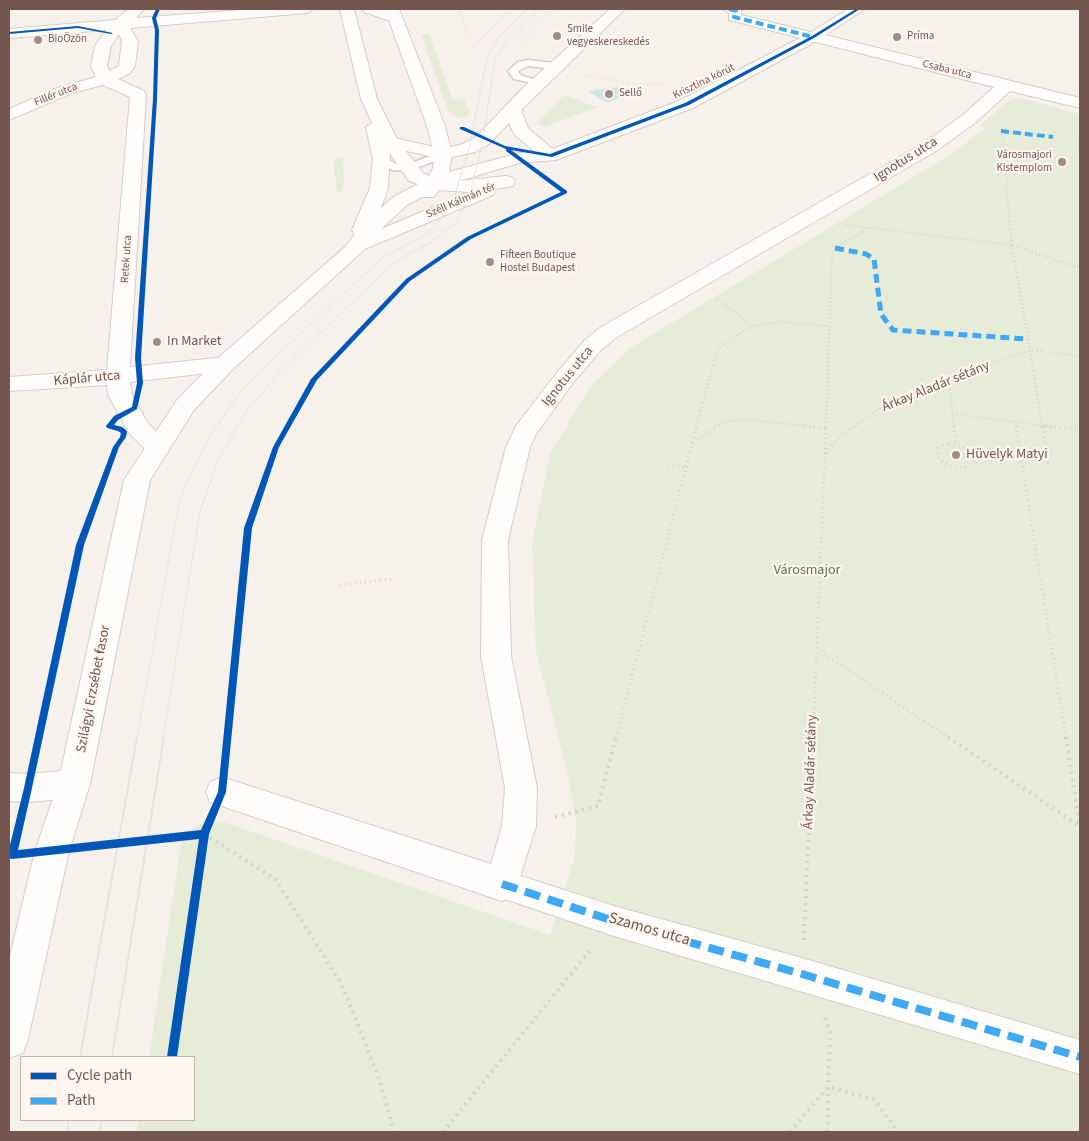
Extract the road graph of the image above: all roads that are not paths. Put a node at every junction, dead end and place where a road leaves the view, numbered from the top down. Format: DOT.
graph roads {
  1 [pos="136,9"];
  2 [pos="308,9"];
  3 [pos="347,9"];
  4 [pos="369,9"];
  5 [pos="618,9"];
  6 [pos="729,9"];
  7 [pos="858,9"];
  8 [pos="394,14"];
  9 [pos="171,21"];
  10 [pos="120,23"];
  11 [pos="9,33"];
  12 [pos="814,37"];
  13 [pos="130,40"];
  14 [pos="555,66"];
  15 [pos="104,79"];
  16 [pos="537,83"];
  17 [pos="1006,85"];
  18 [pos="1080,103"];
  19 [pos="512,109"];
  20 [pos="9,115"];
  21 [pos="386,150"];
  22 [pos="443,154"];
  23 [pos="550,156"];
  24 [pos="493,165"];
  25 [pos="409,168"];
  26 [pos="506,182"];
  27 [pos="434,184"];
  28 [pos="377,237"];
  29 [pos="353,250"];
  30 [pos="225,364"];
  31 [pos="118,377"];
  32 [pos="9,384"];
  33 [pos="158,447"];
  34 [pos="74,784"];
  35 [pos="9,788"];
  36 [pos="222,792"];
  37 [pos="502,884"];
  38 [pos="9,1038"];
  39 [pos="1080,1058"];
  1 -- 10 [label="street"];
  2 -- 9 [label="street"];
  3 -- 21 [label="street"];
  4 -- 8 [label="street, Széll Kálmán tér"];
  5 -- 14 [label="street"];
  6 -- 12 [label="street"];
  7 -- 12 [label="street, Krisztina körút"];
  8 -- 22 [label="street, Széll Kálmán tér"];
  9 -- 10 [label="street"];
  9 -- 13 [label="street"];
  10 -- 11 [label="street"];
  10 -- 13 [label="street"];
  10 -- 15 [label="street"];
  12 -- 17 [label="street, Csaba utca"];
  12 -- 23 [label="street, Krisztina körút"];
  13 -- 15 [label="street"];
  14 -- 16 [label="street"];
  14 -- 16 [label="lane"];
  15 -- 20 [label="street, Fillér utca"];
  15 -- 31 [label="street, Retek utca"];
  16 -- 19 [label="street"];
  17 -- 18 [label="street, Csaba utca"];
  17 -- 37 [label="street, Ignotus utca"];
  19 -- 22 [label="street"];
  19 -- 23 [label="street"];
  21 -- 22 [label="street"];
  21 -- 25 [label="street, Széll Kálmán tér"];
  21 -- 29 [label="street"];
  22 -- 24 [label="street"];
  22 -- 25 [label="lane"];
  22 -- 27 [label="street, Széll Kálmán tér"];
  23 -- 24 [label="street, Krisztina körút"];
  23 -- 26 [label="street, Krisztina körút"];
  24 -- 27 [label="street, Széll Kálmán tér"];
  25 -- 27 [label="street, Széll Kálmán tér"];
  26 -- 27 [label="street, Széll Kálmán tér"];
  26 -- 28 [label="street, Széll Kálmán tér"];
  27 -- 28 [label="street, Széll Kálmán tér"];
  27 -- 29 [label="street, Széll Kálmán tér"];
  28 -- 29 [label="street, Széll Kálmán tér"];
  29 -- 30 [label="street, Széll Kálmán tér"];
  30 -- 31 [label="street, Káplár utca"];
  30 -- 33 [label="street, Szilágyi Erzsébet fasor"];
  31 -- 32 [label="street, Káplár utca"];
  31 -- 33 [label="street, Retek utca"];
  33 -- 34 [label="street, Szilágyi Erzsébet fasor"];
  34 -- 35 [label="street"];
  34 -- 38 [label="street, Szilágyi Erzsébet fasor"];
  36 -- 37 [label="street, Szamos utca"];
  37 -- 39 [label="street, Szamos utca"];
}
